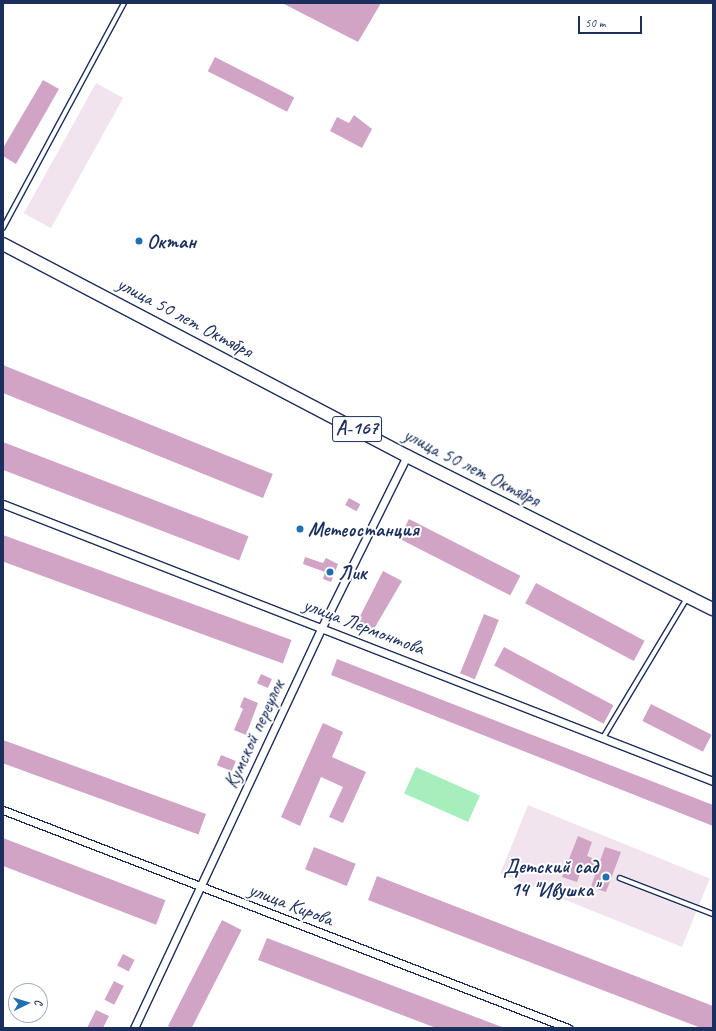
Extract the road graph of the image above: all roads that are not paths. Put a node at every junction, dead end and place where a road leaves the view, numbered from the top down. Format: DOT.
graph roads {
  1 [pos="124,3"];
  2 [pos="3,228"];
  3 [pos="3,244"];
  4 [pos="407,456"];
  5 [pos="3,504"];
  6 [pos="689,596"];
  7 [pos="713,609"];
  8 [pos="322,627"];
  9 [pos="603,738"];
  10 [pos="713,781"];
  11 [pos="3,810"];
  12 [pos="620,878"];
  13 [pos="200,887"];
  14 [pos="713,914"];
  15 [pos="134,1028"];
  16 [pos="568,1028"];
  1 -- 2 [label="lane"];
  3 -- 4 [label="highway, улица 50 лет Октября / А-167"];
  4 -- 6 [label="highway, улица 50 лет Октября / А-167"];
  4 -- 8 [label="street, Кумской переулок"];
  5 -- 8 [label="street, улица Лермонтова"];
  6 -- 7 [label="highway, улица 50 лет Октября / А-167"];
  6 -- 9 [label="lane"];
  8 -- 9 [label="street, улица Лермонтова"];
  8 -- 13 [label="street, Кумской переулок"];
  9 -- 10 [label="street, улица Лермонтова"];
  11 -- 13 [label="street, улица Кирова"];
  12 -- 14 [label="lane"];
  13 -- 15 [label="street, Кумской переулок"];
  13 -- 16 [label="street, улица Кирова"];
}
